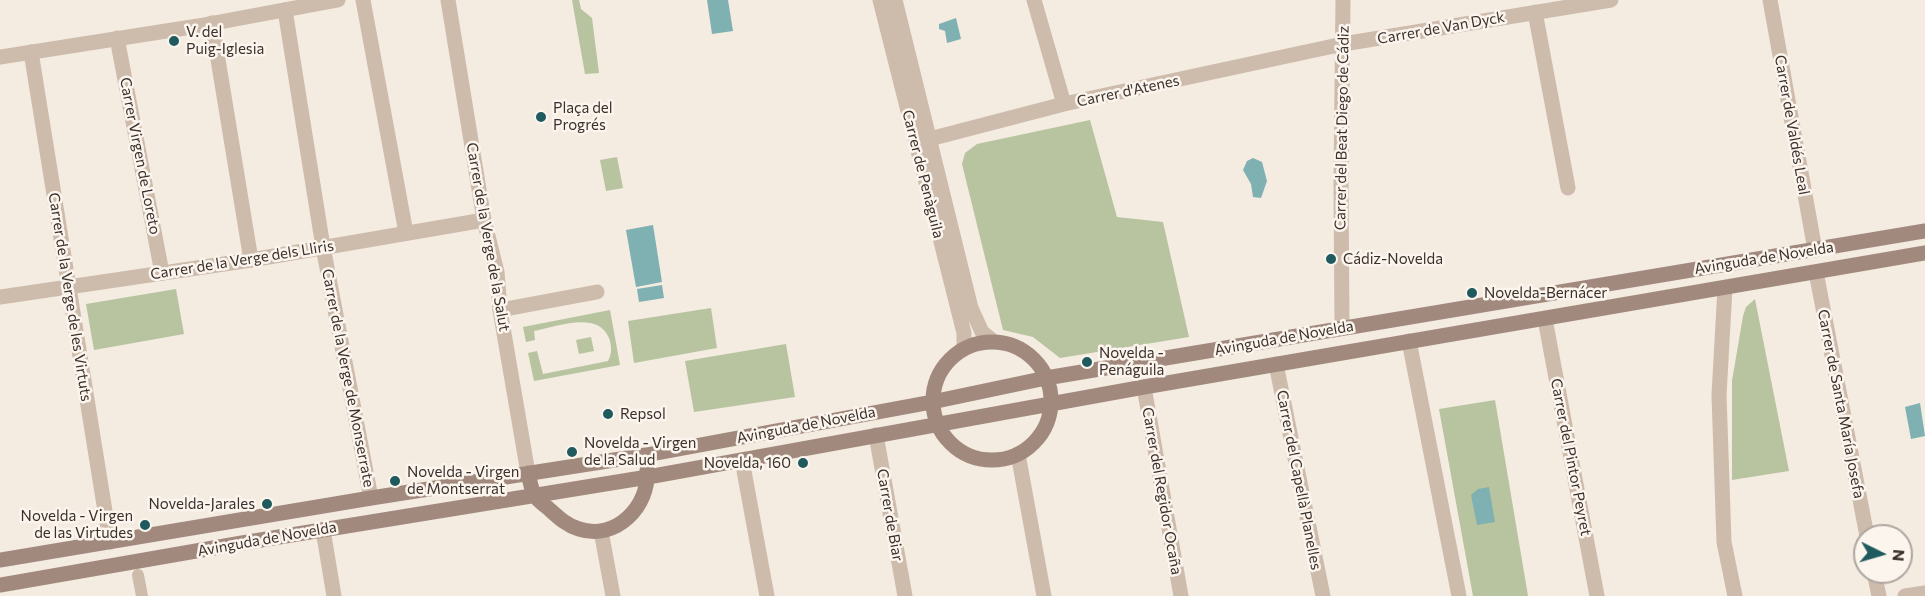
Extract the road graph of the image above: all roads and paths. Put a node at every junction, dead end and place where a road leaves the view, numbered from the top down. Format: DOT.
graph roads {
  1 [pos="338,0"];
  2 [pos="363,0"];
  3 [pos="448,0"];
  4 [pos="880,0"];
  5 [pos="895,0"];
  6 [pos="1034,0"];
  7 [pos="1343,0"];
  8 [pos="1611,0"];
  9 [pos="1770,0"];
  10 [pos="1588,2"];
  11 [pos="285,10"];
  12 [pos="1535,12"];
  13 [pos="212,23"];
  14 [pos="117,38"];
  15 [pos="1343,44"];
  16 [pos="31,52"];
  17 [pos="0,57"];
  18 [pos="1064,104"];
  19 [pos="930,139"];
  20 [pos="915,142"];
  21 [pos="1568,188"];
  22 [pos="484,220"];
  23 [pos="1925,231"];
  24 [pos="406,233"];
  25 [pos="323,247"];
  26 [pos="1815,250"];
  27 [pos="1925,254"];
  28 [pos="251,260"];
  29 [pos="1816,272"];
  30 [pos="162,273"];
  31 [pos="68,288"];
  32 [pos="1725,288"];
  33 [pos="597,292"];
  34 [pos="0,297"];
  35 [pos="501,310"];
  36 [pos="1545,319"];
  37 [pos="1341,328"];
  38 [pos="993,341"];
  39 [pos="1409,341"];
  40 [pos="964,348"];
  41 [pos="1276,364"];
  42 [pos="1046,378"];
  43 [pos="1143,387"];
  44 [pos="932,402"];
  45 [pos="1051,404"];
  46 [pos="937,423"];
  47 [pos="876,435"];
  48 [pos="1018,454"];
  49 [pos="646,455"];
  50 [pos="741,460"];
  51 [pos="528,473"];
  52 [pos="648,477"];
  53 [pos="535,496"];
  54 [pos="371,498"];
  55 [pos="1865,524"];
  56 [pos="323,530"];
  57 [pos="601,531"];
  58 [pos="110,542"];
  59 [pos="0,560"];
  60 [pos="138,575"];
  61 [pos="0,585"];
  62 [pos="1925,593"];
  63 [pos="142,596"];
  64 [pos="334,596"];
  65 [pos="613,596"];
  66 [pos="767,596"];
  67 [pos="905,596"];
  68 [pos="1044,596"];
  69 [pos="1181,596"];
  70 [pos="1323,596"];
  71 [pos="1459,596"];
  72 [pos="1597,596"];
  73 [pos="1735,596"];
  74 [pos="1905,596"];
  1 -- 11 [label="street"];
  2 -- 24 [label="street"];
  3 -- 22 [label="street, Carrer de la Verge de la Salut"];
  4 -- 20 [label="street, Carrer de Penàguila"];
  5 -- 19 [label="street, Carrer de Penàguila"];
  6 -- 18 [label="street"];
  7 -- 15 [label="street, Carrer del Beat Diego de Cádiz"];
  8 -- 10 [label="street, Carrer de Van Dyck"];
  9 -- 26 [label="street, Carrer de Valdés Leal"];
  10 -- 12 [label="street, Carrer de Van Dyck"];
  11 -- 13 [label="street"];
  11 -- 25 [label="street, Carrer de la Verge de Monserrate"];
  12 -- 15 [label="street, Carrer de Van Dyck"];
  12 -- 21 [label="street"];
  13 -- 14 [label="street"];
  13 -- 28 [label="street"];
  14 -- 16 [label="street"];
  14 -- 30 [label="street, Carrer Virgen de Loreto"];
  15 -- 18 [label="street, Carrer d'Atenes"];
  15 -- 37 [label="street, Carrer del Beat Diego de Cádiz"];
  16 -- 17 [label="street"];
  16 -- 31 [label="street, Carrer de la Verge de les Virtuts"];
  18 -- 19 [label="street, Carrer d'Atenes"];
  19 -- 20 [label="street, Carrer d'Atenes"];
  19 -- 38 [label="street, Carrer de Penàguila"];
  20 -- 40 [label="street, Carrer de Penàguila"];
  22 -- 24 [label="street, Carrer de la Verge dels Lliris"];
  22 -- 35 [label="street, Carrer de la Verge de la Salut"];
  23 -- 26 [label="main road, Avinguda de Novelda"];
  24 -- 25 [label="street, Carrer de la Verge dels Lliris"];
  25 -- 28 [label="street, Carrer de la Verge dels Lliris"];
  25 -- 54 [label="street, Carrer de la Verge de Monserrate"];
  26 -- 37 [label="main road, Avinguda de Novelda"];
  27 -- 29 [label="main road, Avinguda de Novelda"];
  28 -- 30 [label="street, Carrer de la Verge dels Lliris"];
  29 -- 32 [label="main road, Avinguda de Novelda"];
  29 -- 55 [label="street, Carrer de Santa María Josefa"];
  30 -- 31 [label="street, Carrer de la Verge dels Lliris"];
  31 -- 34 [label="street, Carrer de la Verge dels Lliris"];
  31 -- 58 [label="street, Carrer de la Verge de les Virtuts"];
  32 -- 36 [label="main road, Avinguda de Novelda"];
  32 -- 73 [label="street"];
  33 -- 35 [label="street"];
  35 -- 51 [label="street, Carrer de la Verge de la Salut"];
  36 -- 39 [label="main road, Avinguda de Novelda"];
  36 -- 72 [label="street, Carrer del Pintor Peyret"];
  37 -- 42 [label="main road, Avinguda de Novelda"];
  38 -- 40 [label="main road"];
  38 -- 42 [label="main road"];
  39 -- 41 [label="main road, Avinguda de Novelda"];
  39 -- 71 [label="street"];
  40 -- 44 [label="main road"];
  41 -- 43 [label="main road, Avinguda de Novelda"];
  41 -- 70 [label="street, Carrer del Capellà Planelles"];
  42 -- 44 [label="main road, Avinguda de Novelda"];
  42 -- 45 [label="main road"];
  43 -- 45 [label="main road, Avinguda de Novelda"];
  43 -- 69 [label="street, Carrer del Regidor Ocaña"];
  44 -- 46 [label="main road"];
  44 -- 49 [label="main road, Avinguda de Novelda"];
  45 -- 46 [label="main road, Avinguda de Novelda"];
  45 -- 48 [label="main road"];
  46 -- 47 [label="main road, Avinguda de Novelda"];
  46 -- 48 [label="main road"];
  47 -- 50 [label="main road, Avinguda de Novelda"];
  47 -- 67 [label="street, Carrer de Biar"];
  48 -- 68 [label="street"];
  49 -- 51 [label="main road, Avinguda de Novelda"];
  49 -- 52 [label="main road"];
  50 -- 52 [label="main road, Avinguda de Novelda"];
  50 -- 66 [label="street"];
  51 -- 53 [label="main road"];
  51 -- 54 [label="main road, Avinguda de Novelda"];
  52 -- 53 [label="main road, Avinguda de Novelda"];
  52 -- 57 [label="main road"];
  53 -- 56 [label="main road, Avinguda de Novelda"];
  53 -- 57 [label="main road"];
  54 -- 58 [label="main road, Avinguda de Novelda"];
  56 -- 61 [label="main road, Avinguda de Novelda"];
  56 -- 64 [label="street"];
  57 -- 65 [label="street"];
  58 -- 59 [label="main road, Avinguda de Novelda"];
  60 -- 63 [label="street"];
  62 -- 74 [label="street"];
}
